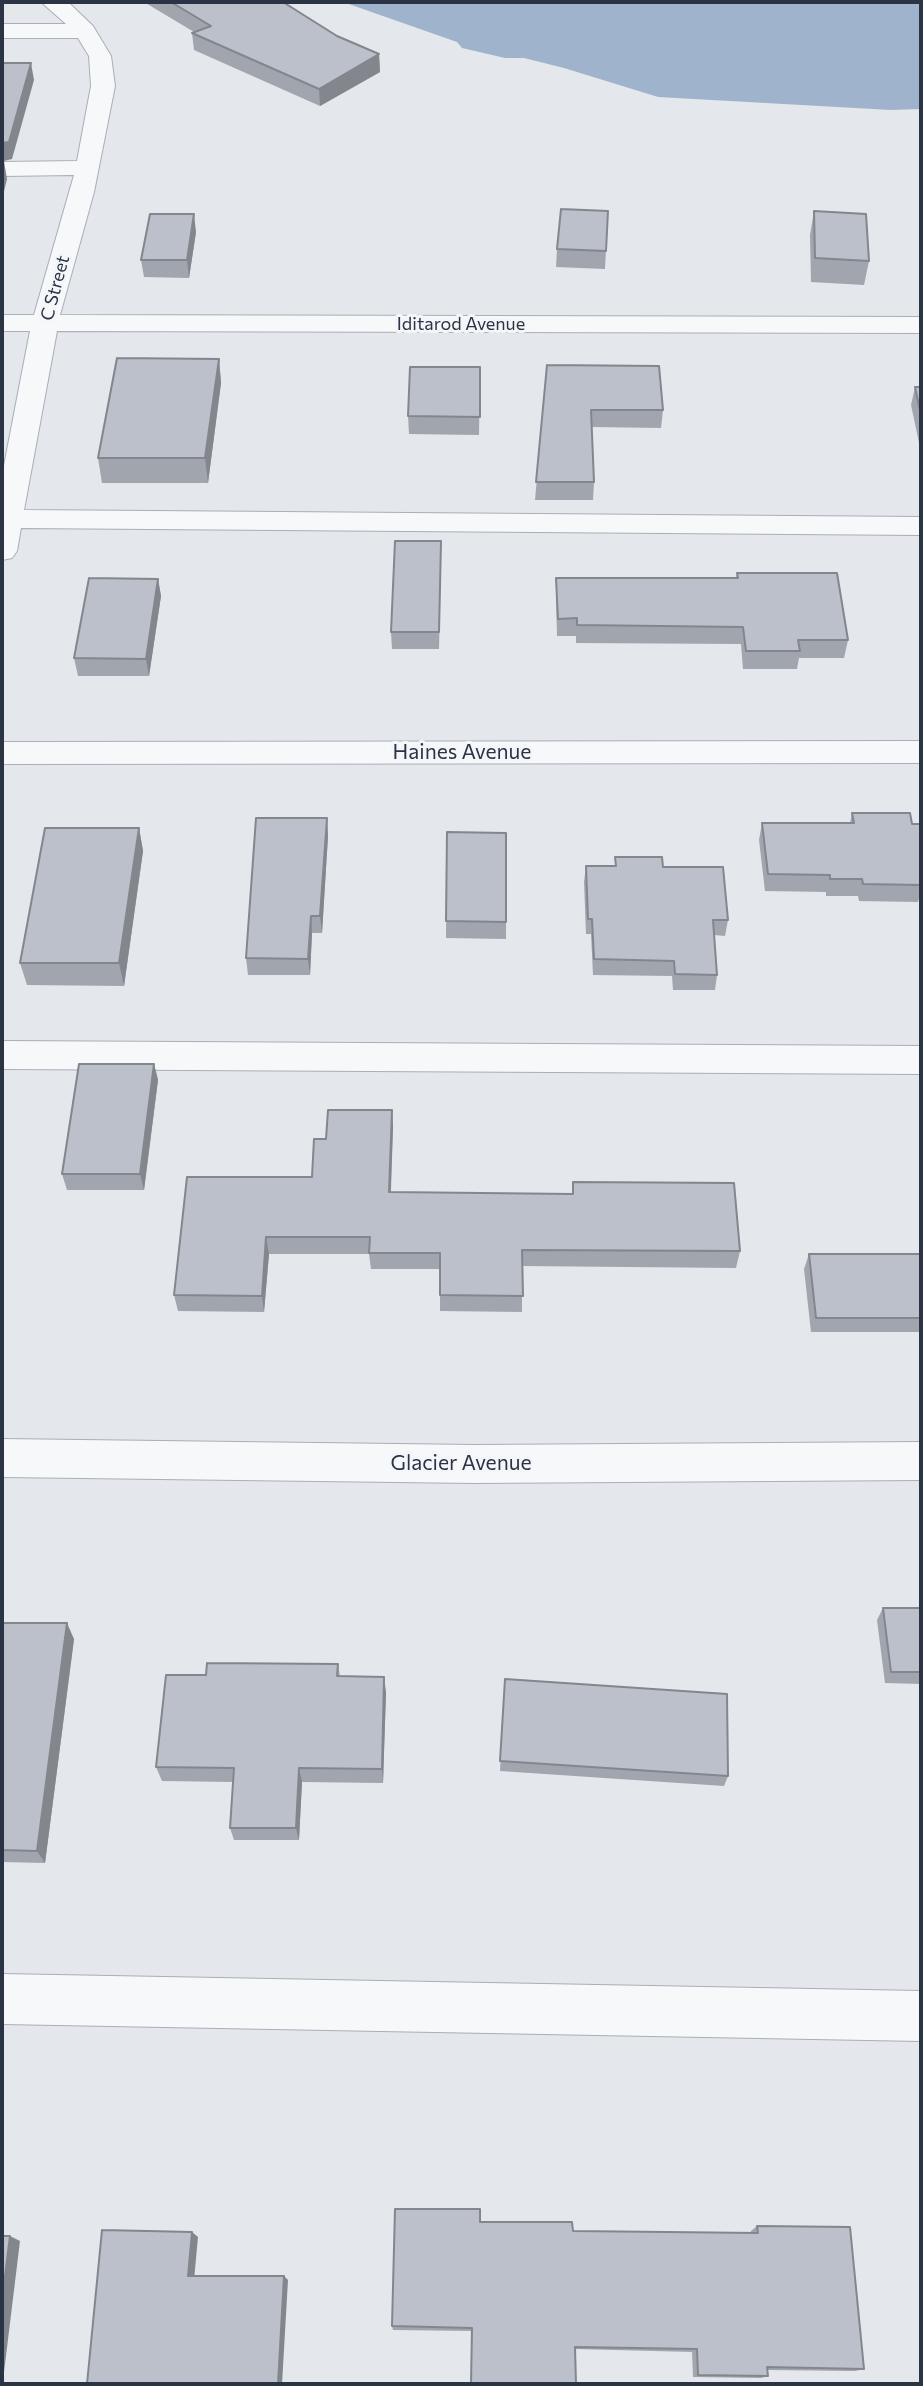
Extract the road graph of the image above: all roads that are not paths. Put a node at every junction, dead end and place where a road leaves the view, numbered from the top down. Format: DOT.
graph roads {
  1 [pos="52,2"];
  2 [pos="2,31"];
  3 [pos="85,31"];
  4 [pos="86,168"];
  5 [pos="2,169"];
  6 [pos="2,323"];
  7 [pos="45,323"];
  8 [pos="921,326"];
  9 [pos="5,519"];
  10 [pos="921,526"];
  11 [pos="2,551"];
  12 [pos="921,751"];
  13 [pos="2,753"];
  14 [pos="2,1055"];
  15 [pos="921,1060"];
  16 [pos="2,1458"];
  17 [pos="921,1461"];
  18 [pos="2,1999"];
  19 [pos="921,2016"];
  1 -- 3 [label="street, C Street"];
  2 -- 3 [label="street"];
  3 -- 4 [label="street, C Street"];
  4 -- 5 [label="street"];
  4 -- 7 [label="street, C Street"];
  6 -- 7 [label="street, Iditarod Avenue"];
  7 -- 8 [label="street, Iditarod Avenue"];
  7 -- 9 [label="street, C Street"];
  9 -- 10 [label="street"];
  9 -- 11 [label="street, C Street"];
  12 -- 13 [label="street, Haines Avenue"];
  14 -- 15 [label="street"];
  16 -- 17 [label="street, Glacier Avenue"];
  18 -- 19 [label="street"];
}
